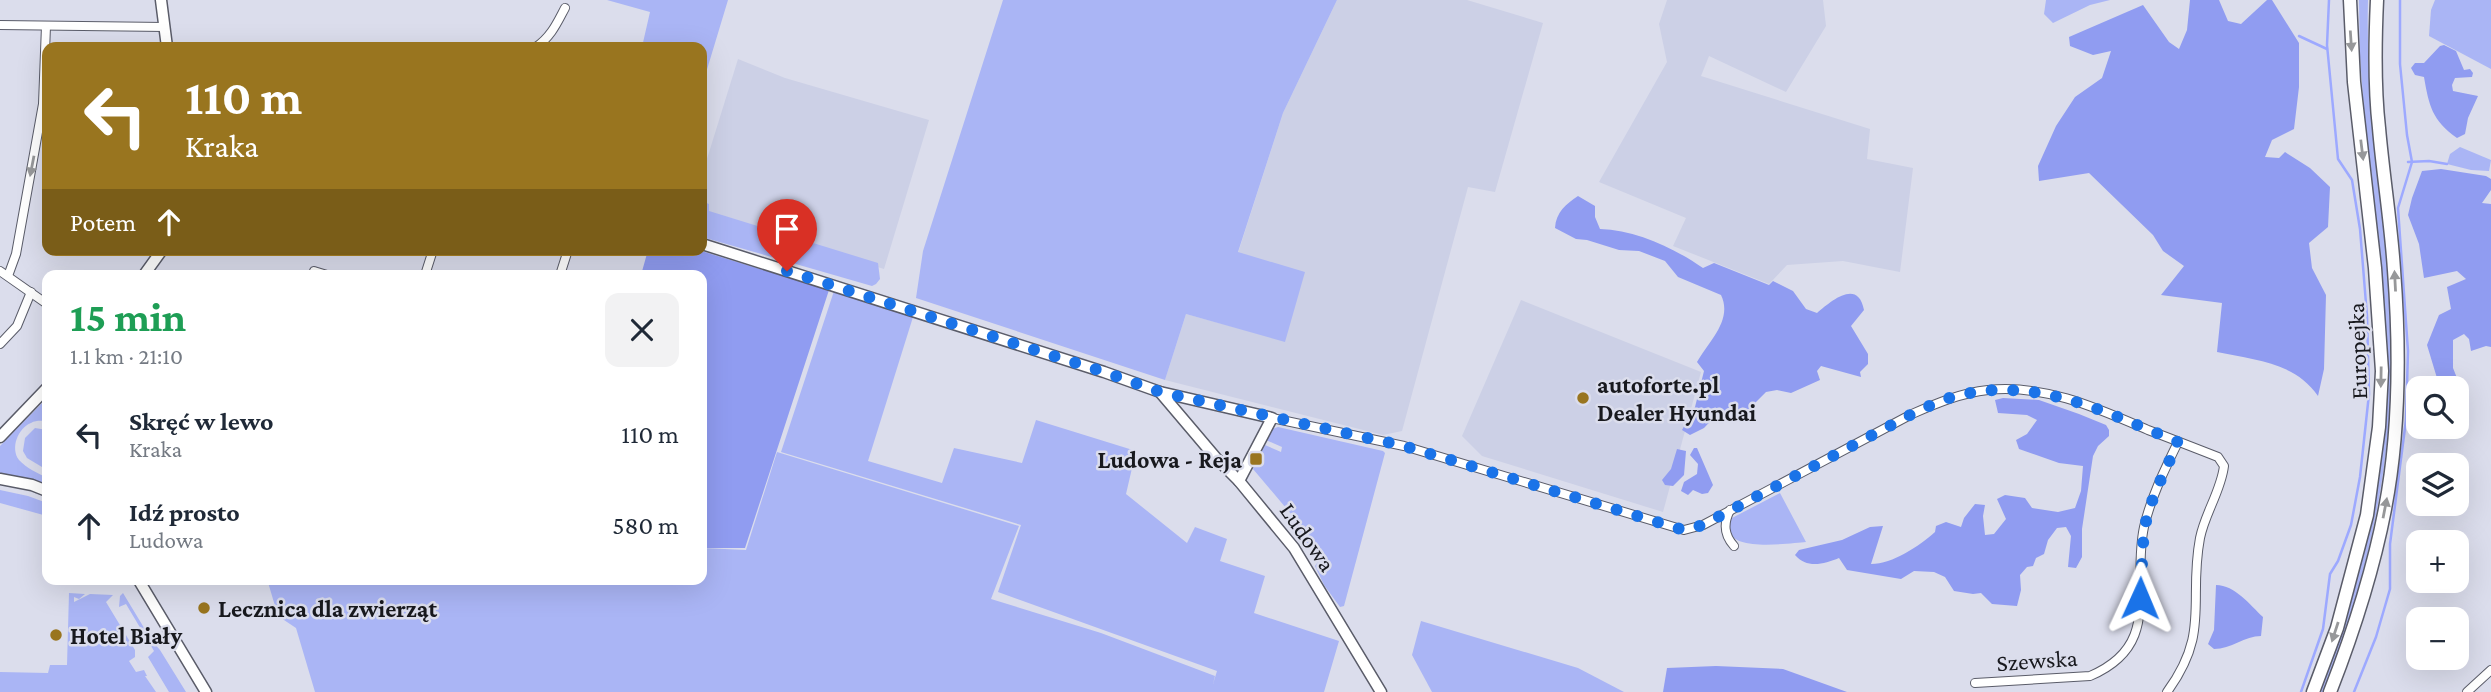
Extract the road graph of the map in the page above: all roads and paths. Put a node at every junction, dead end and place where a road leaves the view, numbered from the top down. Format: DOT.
graph roads {
  1 [pos="161,0"];
  2 [pos="2350,0"];
  3 [pos="2377,0"];
  4 [pos="565,8"];
  5 [pos="0,25"];
  6 [pos="46,26"];
  7 [pos="165,27"];
  8 [pos="45,42"];
  9 [pos="166,42"];
  10 [pos="544,42"];
  11 [pos="42,110"];
  12 [pos="707,246"];
  13 [pos="4,274"];
  14 [pos="31,292"];
  15 [pos="42,300"];
  16 [pos="0,344"];
  17 [pos="1160,392"];
  18 [pos="42,394"];
  19 [pos="1272,418"];
  20 [pos="0,437"];
  21 [pos="2178,442"];
  22 [pos="0,479"];
  23 [pos="1239,481"];
  24 [pos="42,489"];
  25 [pos="1730,510"];
  26 [pos="1734,546"];
  27 [pos="142,585"];
  28 [pos="2491,670"];
  29 [pos="1975,683"];
  30 [pos="206,692"];
  31 [pos="1381,692"];
  32 [pos="2167,692"];
  33 [pos="2314,692"];
  34 [pos="2330,692"];
  35 [pos="2467,692"];
  1 -- 7 [label="street"];
  2 -- 33 [label="main road, Europejka, one-way"];
  34 -- 3 [label="main road, Europejka, one-way"];
  4 -- 10 [label="street"];
  5 -- 6 [label="street"];
  6 -- 7 [label="street"];
  6 -- 8 [label="street, one-way"];
  7 -- 9 [label="street"];
  11 -- 13 [label="street, one-way"];
  12 -- 17 [label="street"];
  13 -- 14 [label="street"];
  14 -- 15 [label="street"];
  14 -- 16 [label="street"];
  17 -- 19 [label="street"];
  17 -- 23 [label="street, Ludowa"];
  18 -- 20 [label="street"];
  19 -- 23 [label="street"];
  19 -- 25 [label="street"];
  21 -- 25 [label="street"];
  21 -- 29 [label="street, Szewska"];
  21 -- 32 [label="street"];
  22 -- 24 [label="street"];
  23 -- 31 [label="street, Ludowa"];
  25 -- 26 [label="street"];
  27 -- 30 [label="street"];
  28 -- 35 [label="street"];
}
